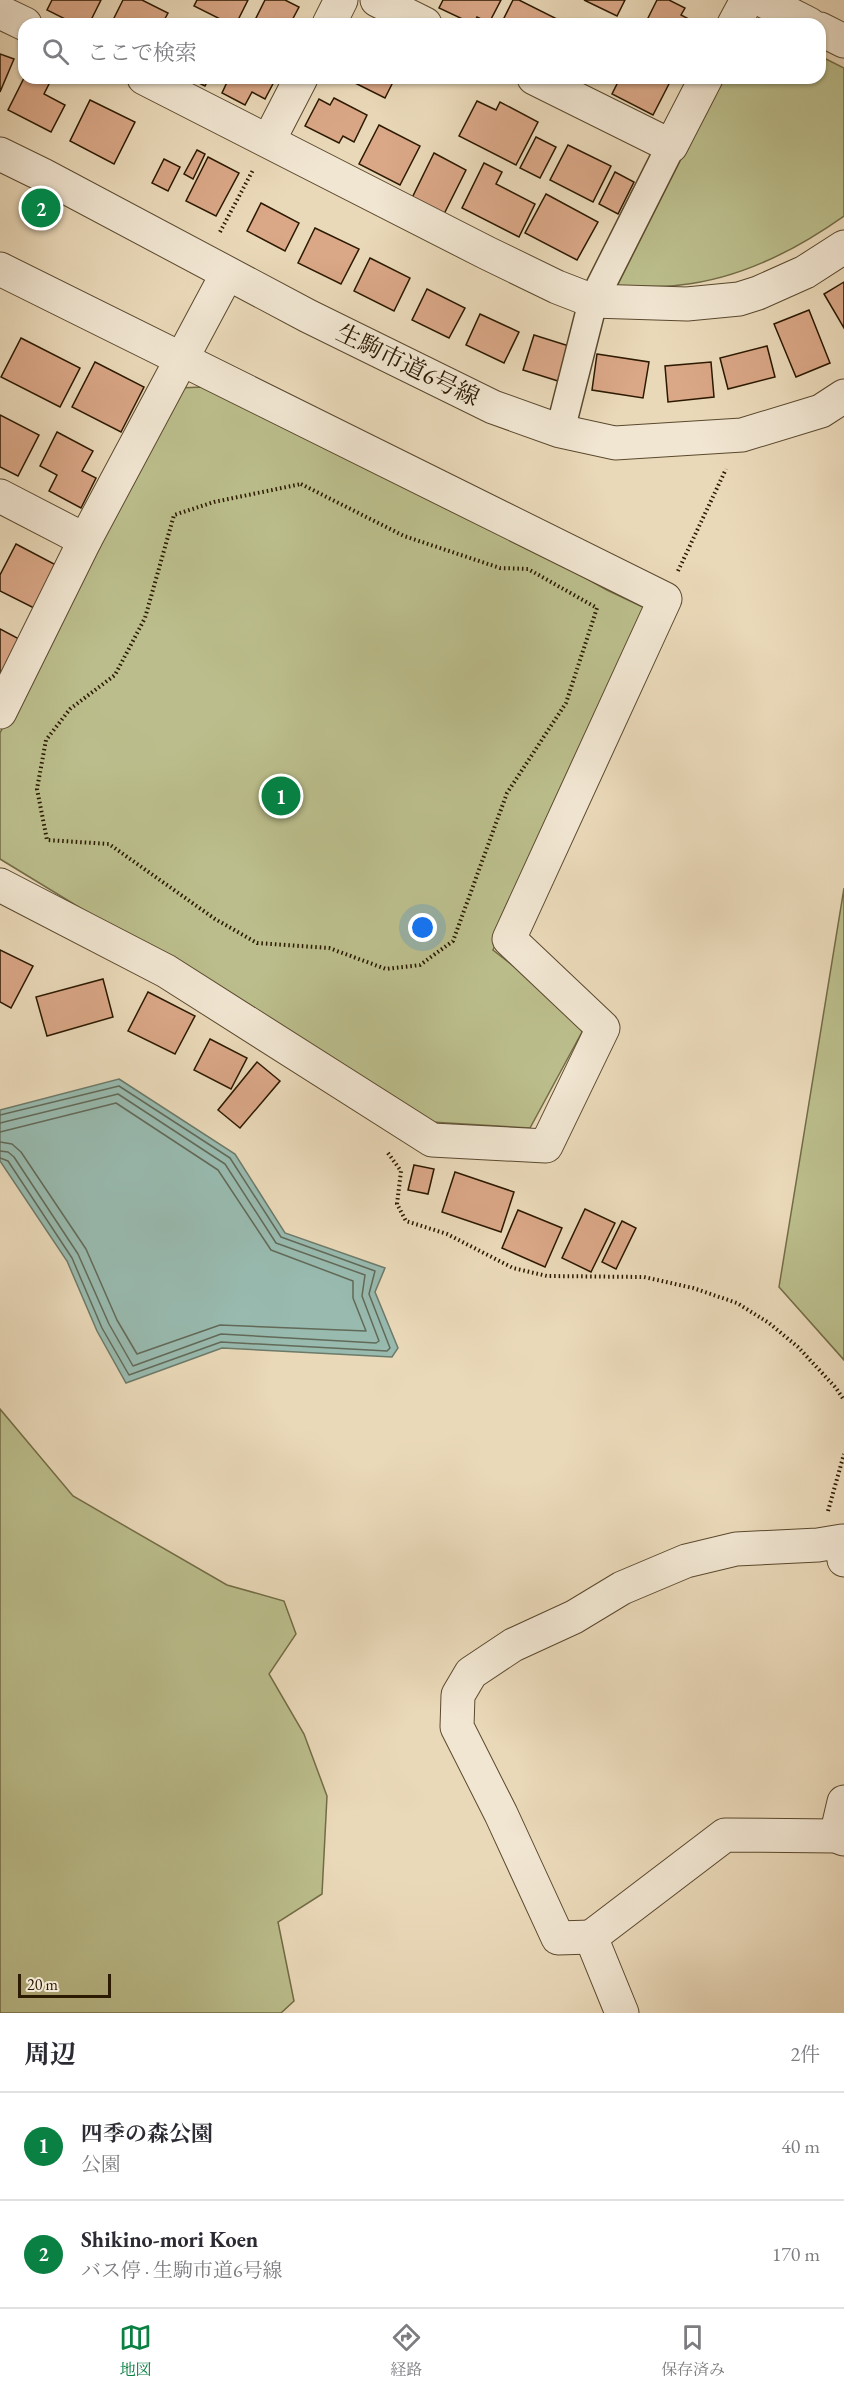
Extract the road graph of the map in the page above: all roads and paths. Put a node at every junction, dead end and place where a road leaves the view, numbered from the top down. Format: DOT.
graph roads {
  1 [pos="341,0"];
  2 [pos="377,0"];
  3 [pos="747,0"];
  4 [pos="762,0"];
  5 [pos="0,12"];
  6 [pos="332,18"];
  7 [pos="413,18"];
  8 [pos="737,18"];
  9 [pos="797,18"];
  10 [pos="18,20"];
  11 [pos="826,32"];
  12 [pos="844,41"];
  13 [pos="156,84"];
  14 [pos="298,84"];
  15 [pos="546,84"];
  16 [pos="703,84"];
  17 [pos="269,140"];
  18 [pos="671,146"];
  19 [pos="0,154"];
  20 [pos="218,236"];
  21 [pos="844,247"];
  22 [pos="0,269"];
  23 [pos="227,274"];
  24 [pos="592,301"];
  25 [pos="182,357"];
  26 [pos="844,396"];
  27 [pos="560,431"];
  28 [pos="742,435"];
  29 [pos="0,496"];
  30 [pos="86,540"];
  31 [pos="664,598"];
  32 [pos="583,650"];
  33 [pos="0,712"];
  34 [pos="0,885"];
  35 [pos="388,1152"];
  36 [pos="844,1400"];
  37 [pos="844,1454"];
  38 [pos="831,1552"];
  39 [pos="844,1802"];
  40 [pos="840,1837"];
  41 [pos="591,1937"];
  42 [pos="622,2013"];
  1 -- 6 [label="street"];
  2 -- 7 [label="street"];
  3 -- 8 [label="street"];
  4 -- 9 [label="street"];
  5 -- 10 [label="street"];
  11 -- 12 [label="street"];
  13 -- 17 [label="street"];
  14 -- 17 [label="street"];
  15 -- 18 [label="street"];
  16 -- 18 [label="street"];
  17 -- 20 [label="path"];
  17 -- 24 [label="street"];
  18 -- 24 [label="street"];
  19 -- 23 [label="street, 生駒市道6号線"];
  21 -- 24 [label="street"];
  22 -- 25 [label="street"];
  23 -- 25 [label="street"];
  23 -- 27 [label="street, 生駒市道6号線"];
  24 -- 27 [label="street"];
  25 -- 30 [label="street"];
  25 -- 31 [label="street"];
  26 -- 28 [label="street, 生駒市道6号線"];
  27 -- 28 [label="street, 生駒市道6号線"];
  28 -- 31 [label="path"];
  29 -- 30 [label="street"];
  30 -- 33 [label="street"];
  31 -- 34 [label="street"];
  32 -- 32 [label="path"];
  35 -- 36 [label="path"];
  37 -- 38 [label="path"];
  38 -- 41 [label="street"];
  39 -- 40 [label="street"];
  40 -- 41 [label="street"];
  41 -- 42 [label="street"];
}
